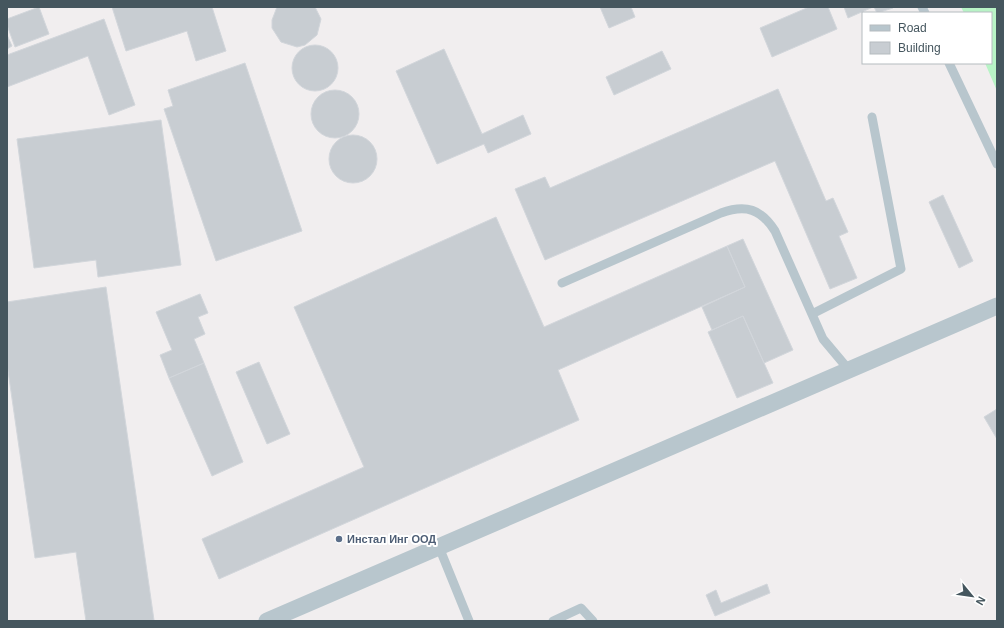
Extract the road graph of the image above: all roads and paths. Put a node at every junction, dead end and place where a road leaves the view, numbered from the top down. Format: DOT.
graph roads {
  1 [pos="949,64"];
  2 [pos="872,117"];
  3 [pos="997,164"];
  4 [pos="562,284"];
  5 [pos="997,306"];
  6 [pos="812,314"];
  7 [pos="849,370"];
  8 [pos="439,547"];
  9 [pos="266,621"];
  10 [pos="469,621"];
  11 [pos="553,621"];
  12 [pos="593,621"];
  1 -- 3 [label="lane"];
  2 -- 6 [label="lane"];
  4 -- 6 [label="lane"];
  5 -- 7 [label="street"];
  6 -- 7 [label="lane"];
  7 -- 8 [label="street"];
  8 -- 9 [label="street"];
  8 -- 10 [label="lane"];
  11 -- 12 [label="lane"];
}
